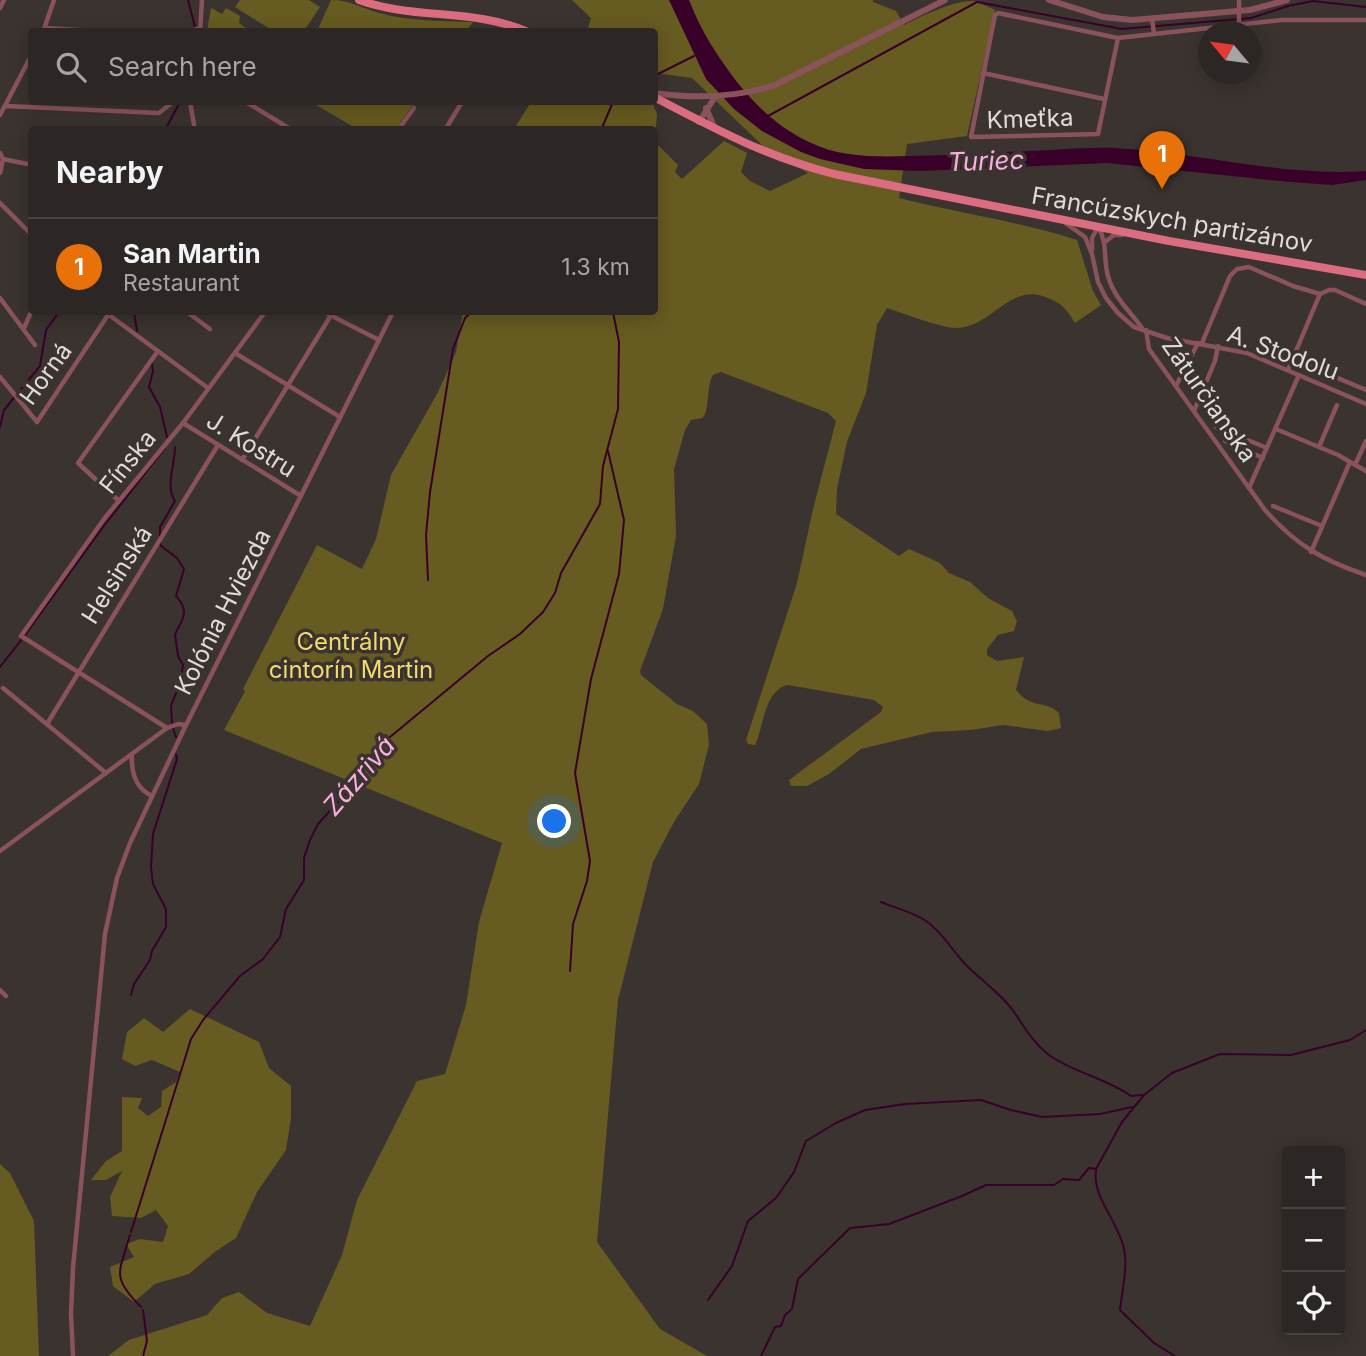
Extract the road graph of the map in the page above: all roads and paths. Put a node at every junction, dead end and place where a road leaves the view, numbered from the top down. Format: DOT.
graph roads {
  1 [pos="4,0"];
  2 [pos="54,0"];
  3 [pos="202,0"];
  4 [pos="359,0"];
  5 [pos="945,0"];
  6 [pos="1049,0"];
  7 [pos="1239,0"];
  8 [pos="1287,0"];
  9 [pos="0,8"];
  10 [pos="1238,13"];
  11 [pos="1366,20"];
  12 [pos="1152,21"];
  13 [pos="1239,21"];
  14 [pos="1261,22"];
  15 [pos="45,28"];
  16 [pos="196,28"];
  17 [pos="506,28"];
  18 [pos="1198,29"];
  19 [pos="1154,33"];
  20 [pos="1118,38"];
  21 [pos="28,62"];
  22 [pos="983,73"];
  23 [pos="658,95"];
  24 [pos="658,97"];
  25 [pos="717,97"];
  26 [pos="1104,99"];
  27 [pos="169,105"];
  28 [pos="191,105"];
  29 [pos="254,105"];
  30 [pos="460,105"];
  31 [pos="6,106"];
  32 [pos="414,108"];
  33 [pos="706,108"];
  34 [pos="0,115"];
  35 [pos="699,122"];
  36 [pos="194,126"];
  37 [pos="286,126"];
  38 [pos="401,126"];
  39 [pos="447,126"];
  40 [pos="716,131"];
  41 [pos="1,156"];
  42 [pos="28,164"];
  43 [pos="0,173"];
  44 [pos="0,203"];
  45 [pos="1060,219"];
  46 [pos="1098,227"];
  47 [pos="28,230"];
  48 [pos="1136,234"];
  49 [pos="1105,242"];
  50 [pos="1093,254"];
  51 [pos="1366,275"];
  52 [pos="1321,294"];
  53 [pos="0,299"];
  54 [pos="1366,304"];
  55 [pos="30,315"];
  56 [pos="105,315"];
  57 [pos="111,315"];
  58 [pos="191,315"];
  59 [pos="263,315"];
  60 [pos="330,315"];
  61 [pos="333,315"];
  62 [pos="392,315"];
  63 [pos="24,329"];
  64 [pos="210,329"];
  65 [pos="1144,329"];
  66 [pos="379,340"];
  67 [pos="1200,343"];
  68 [pos="36,345"];
  69 [pos="1218,345"];
  70 [pos="158,351"];
  71 [pos="235,353"];
  72 [pos="1309,366"];
  73 [pos="1288,370"];
  74 [pos="1299,375"];
  75 [pos="0,377"];
  76 [pos="288,386"];
  77 [pos="1176,386"];
  78 [pos="208,388"];
  79 [pos="1366,390"];
  80 [pos="1366,404"];
  81 [pos="1336,405"];
  82 [pos="1194,412"];
  83 [pos="340,417"];
  84 [pos="183,423"];
  85 [pos="1216,427"];
  86 [pos="1276,429"];
  87 [pos="1225,441"];
  88 [pos="1366,441"];
  89 [pos="218,445"];
  90 [pos="1319,447"];
  91 [pos="1267,448"];
  92 [pos="1263,458"];
  93 [pos="242,460"];
  94 [pos="1353,463"];
  95 [pos="1366,471"];
  96 [pos="1249,488"];
  97 [pos="300,496"];
  98 [pos="120,500"];
  99 [pos="1273,506"];
  100 [pos="1322,526"];
  101 [pos="1311,552"];
  102 [pos="1366,575"];
  103 [pos="79,671"];
  104 [pos="4,688"];
  105 [pos="47,724"];
  106 [pos="186,725"];
  107 [pos="167,728"];
  108 [pos="132,754"];
  109 [pos="106,773"];
  110 [pos="152,796"];
  111 [pos="0,851"];
  112 [pos="0,990"];
  113 [pos="6,996"];
  114 [pos="73,1356"];
  1 -- 9 [label="street"];
  2 -- 15 [label="street"];
  3 -- 16 [label="street"];
  4 -- 17 [label="main road"];
  5 -- 25 [label="street"];
  6 -- 12 [label="street"];
  7 -- 10 [label="street"];
  8 -- 10 [label="street"];
  10 -- 12 [label="street"];
  10 -- 13 [label="street"];
  11 -- 14 [label="street"];
  12 -- 19 [label="street"];
  18 -- 19 [label="street"];
  19 -- 20 [label="street"];
  20 -- 22 [label="street"];
  20 -- 26 [label="street, Kmeťka"];
  21 -- 31 [label="street"];
  22 -- 26 [label="street, Kmeťka"];
  22 -- 26 [label="street, Kmeťka"];
  23 -- 25 [label="street"];
  24 -- 35 [label="main road, Francúzskych partizánov"];
  25 -- 33 [label="street"];
  27 -- 31 [label="street"];
  28 -- 36 [label="street"];
  29 -- 37 [label="street"];
  30 -- 39 [label="street"];
  31 -- 34 [label="street"];
  32 -- 38 [label="street"];
  33 -- 35 [label="street"];
  33 -- 40 [label="street"];
  35 -- 40 [label="main road, Francúzskych partizánov"];
  40 -- 45 [label="main road, Francúzskych partizánov"];
  41 -- 42 [label="street"];
  41 -- 43 [label="street"];
  44 -- 47 [label="street"];
  45 -- 46 [label="main road, Francúzskych partizánov"];
  45 -- 50 [label="street, Záturčianska"];
  46 -- 48 [label="main road, Francúzskych partizánov"];
  46 -- 49 [label="street"];
  46 -- 50 [label="street"];
  48 -- 49 [label="street"];
  48 -- 51 [label="main road, Francúzskych partizánov"];
  49 -- 65 [label="street"];
  50 -- 65 [label="street, Záturčianska"];
  52 -- 54 [label="street"];
  52 -- 67 [label="street"];
  52 -- 73 [label="street"];
  53 -- 63 [label="street"];
  55 -- 63 [label="street"];
  56 -- 75 [label="street, Horná"];
  57 -- 70 [label="street"];
  58 -- 64 [label="street"];
  59 -- 71 [label="street, Fínska"];
  60 -- 76 [label="street"];
  61 -- 66 [label="street"];
  62 -- 66 [label="street, Kolónia Hviezda"];
  63 -- 68 [label="street"];
  65 -- 67 [label="street, A. Stodolu"];
  65 -- 77 [label="street, Záturčianska"];
  66 -- 83 [label="street, Kolónia Hviezda"];
  67 -- 69 [label="street, A. Stodolu"];
  67 -- 77 [label="street"];
  69 -- 73 [label="street, A. Stodolu"];
  69 -- 82 [label="street"];
  70 -- 78 [label="street"];
  70 -- 98 [label="street"];
  71 -- 76 [label="street"];
  71 -- 78 [label="street, Fínska"];
  72 -- 79 [label="street, A. Stodolu"];
  73 -- 74 [label="street, A. Stodolu"];
  74 -- 80 [label="street, A. Stodolu"];
  74 -- 86 [label="street"];
  76 -- 83 [label="street"];
  76 -- 93 [label="street"];
  77 -- 82 [label="street, Záturčianska"];
  78 -- 84 [label="street, Fínska"];
  81 -- 90 [label="street"];
  82 -- 96 [label="street, Záturčianska"];
  83 -- 97 [label="street, Kolónia Hviezda"];
  84 -- 89 [label="street, J. Kostru"];
  84 -- 98 [label="street, Fínska"];
  85 -- 91 [label="street"];
  86 -- 90 [label="street"];
  86 -- 91 [label="street"];
  87 -- 92 [label="street"];
  88 -- 94 [label="street"];
  89 -- 93 [label="street, J. Kostru"];
  89 -- 103 [label="street, Helsinská"];
  90 -- 94 [label="street"];
  91 -- 92 [label="street"];
  92 -- 96 [label="street"];
  93 -- 97 [label="street, J. Kostru"];
  94 -- 95 [label="street"];
  94 -- 100 [label="street"];
  96 -- 101 [label="street, Záturčianska"];
  97 -- 106 [label="street, Kolónia Hviezda"];
  98 -- 103 [label="street, Fínska"];
  99 -- 100 [label="street"];
  100 -- 101 [label="street"];
  101 -- 102 [label="street, Záturčianska"];
  103 -- 105 [label="street, Helsinská"];
  103 -- 107 [label="street"];
  104 -- 105 [label="street"];
  105 -- 109 [label="street"];
  106 -- 107 [label="street, Kolónia Hviezda"];
  106 -- 110 [label="street"];
  107 -- 108 [label="street, Kolónia Hviezda"];
  108 -- 109 [label="street, Kolónia Hviezda"];
  108 -- 110 [label="street"];
  109 -- 111 [label="street, Kolónia Hviezda"];
  110 -- 114 [label="street"];
  112 -- 113 [label="street"];
}
